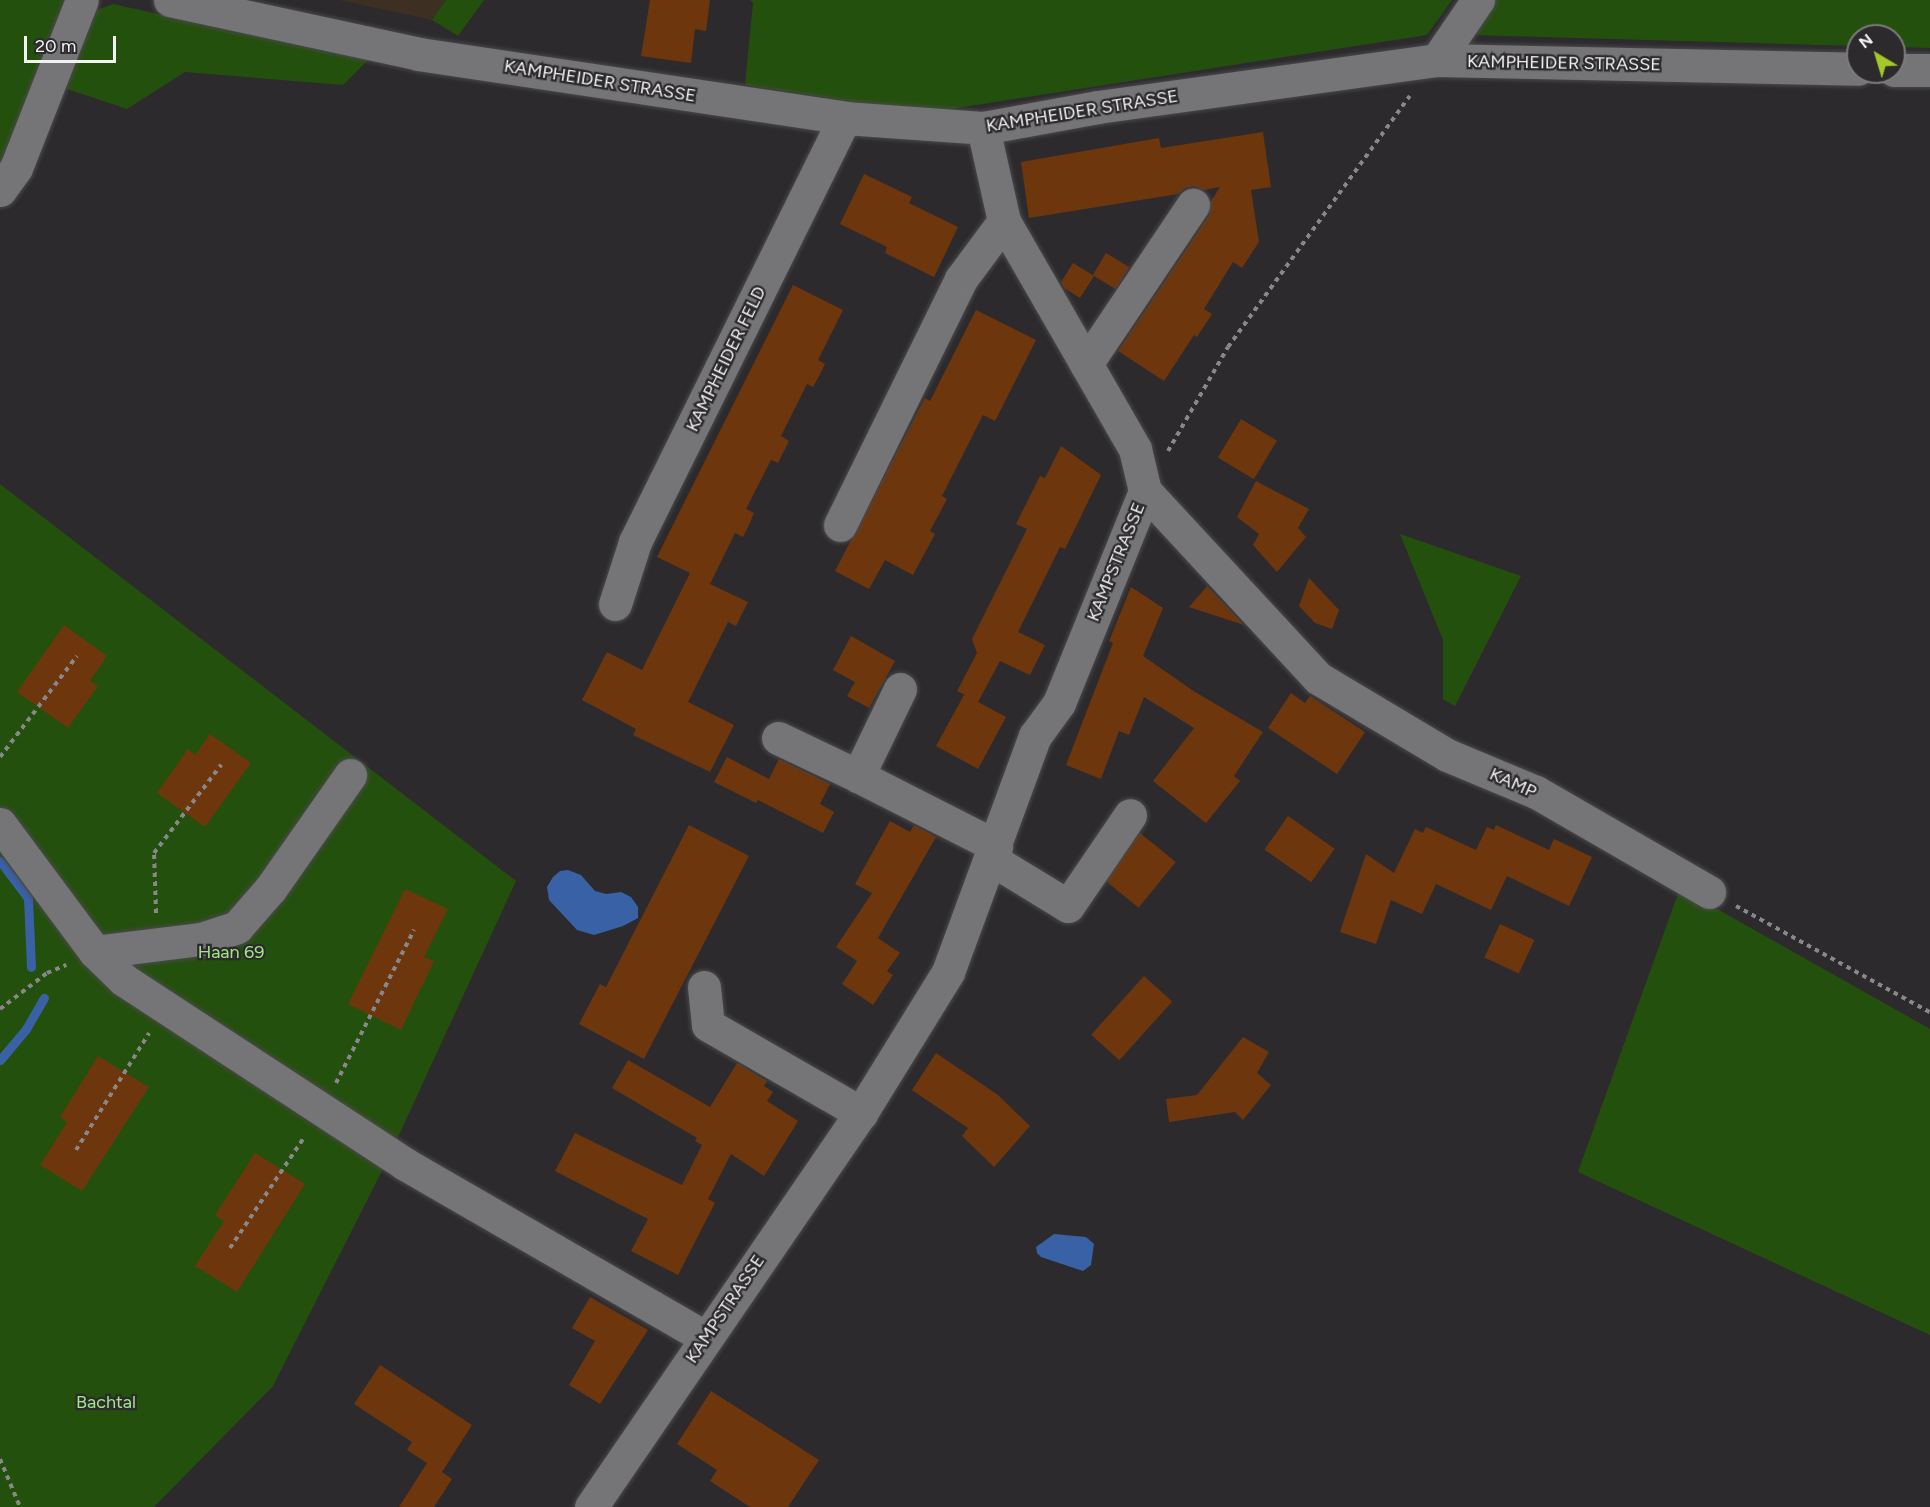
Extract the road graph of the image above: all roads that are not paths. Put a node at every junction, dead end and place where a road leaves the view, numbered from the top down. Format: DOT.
graph roads {
  1 [pos="82,0"];
  2 [pos="170,0"];
  3 [pos="1478,0"];
  4 [pos="1437,60"];
  5 [pos="1846,69"];
  6 [pos="1906,70"];
  7 [pos="1930,70"];
  8 [pos="845,118"];
  9 [pos="983,128"];
  10 [pos="0,190"];
  11 [pos="1193,206"];
  12 [pos="1005,221"];
  13 [pos="1086,364"];
  14 [pos="1145,491"];
  15 [pos="840,525"];
  16 [pos="615,604"];
  17 [pos="900,688"];
  18 [pos="778,738"];
  19 [pos="350,775"];
  20 [pos="858,776"];
  21 [pos="1130,815"];
  22 [pos="0,824"];
  23 [pos="993,853"];
  24 [pos="1709,892"];
  25 [pos="95,952"];
  26 [pos="704,987"];
  27 [pos="861,1113"];
  28 [pos="705,1337"];
  29 [pos="591,1507"];
  1 -- 10 [label="street"];
  2 -- 8 [label="street, KAMPHEIDER STRASSE"];
  3 -- 4 [label="street"];
  4 -- 5 [label="street, KAMPHEIDER STRASSE"];
  4 -- 9 [label="street, KAMPHEIDER STRASSE"];
  6 -- 7 [label="street"];
  8 -- 9 [label="street, KAMPHEIDER STRASSE"];
  8 -- 16 [label="street, KAMPHEIDER FELD"];
  9 -- 12 [label="street, KAMPSTRASSE"];
  11 -- 13 [label="street"];
  12 -- 13 [label="street, KAMPSTRASSE"];
  12 -- 15 [label="street"];
  13 -- 14 [label="street, KAMPSTRASSE"];
  14 -- 23 [label="street, KAMPSTRASSE"];
  14 -- 24 [label="street, KAMP"];
  17 -- 20 [label="street"];
  18 -- 20 [label="street"];
  19 -- 25 [label="street"];
  20 -- 23 [label="street"];
  21 -- 23 [label="street"];
  22 -- 25 [label="street"];
  23 -- 27 [label="street, KAMPSTRASSE"];
  25 -- 28 [label="street"];
  26 -- 27 [label="street"];
  27 -- 28 [label="street, KAMPSTRASSE"];
  28 -- 29 [label="street, KAMPSTRASSE"];
}
